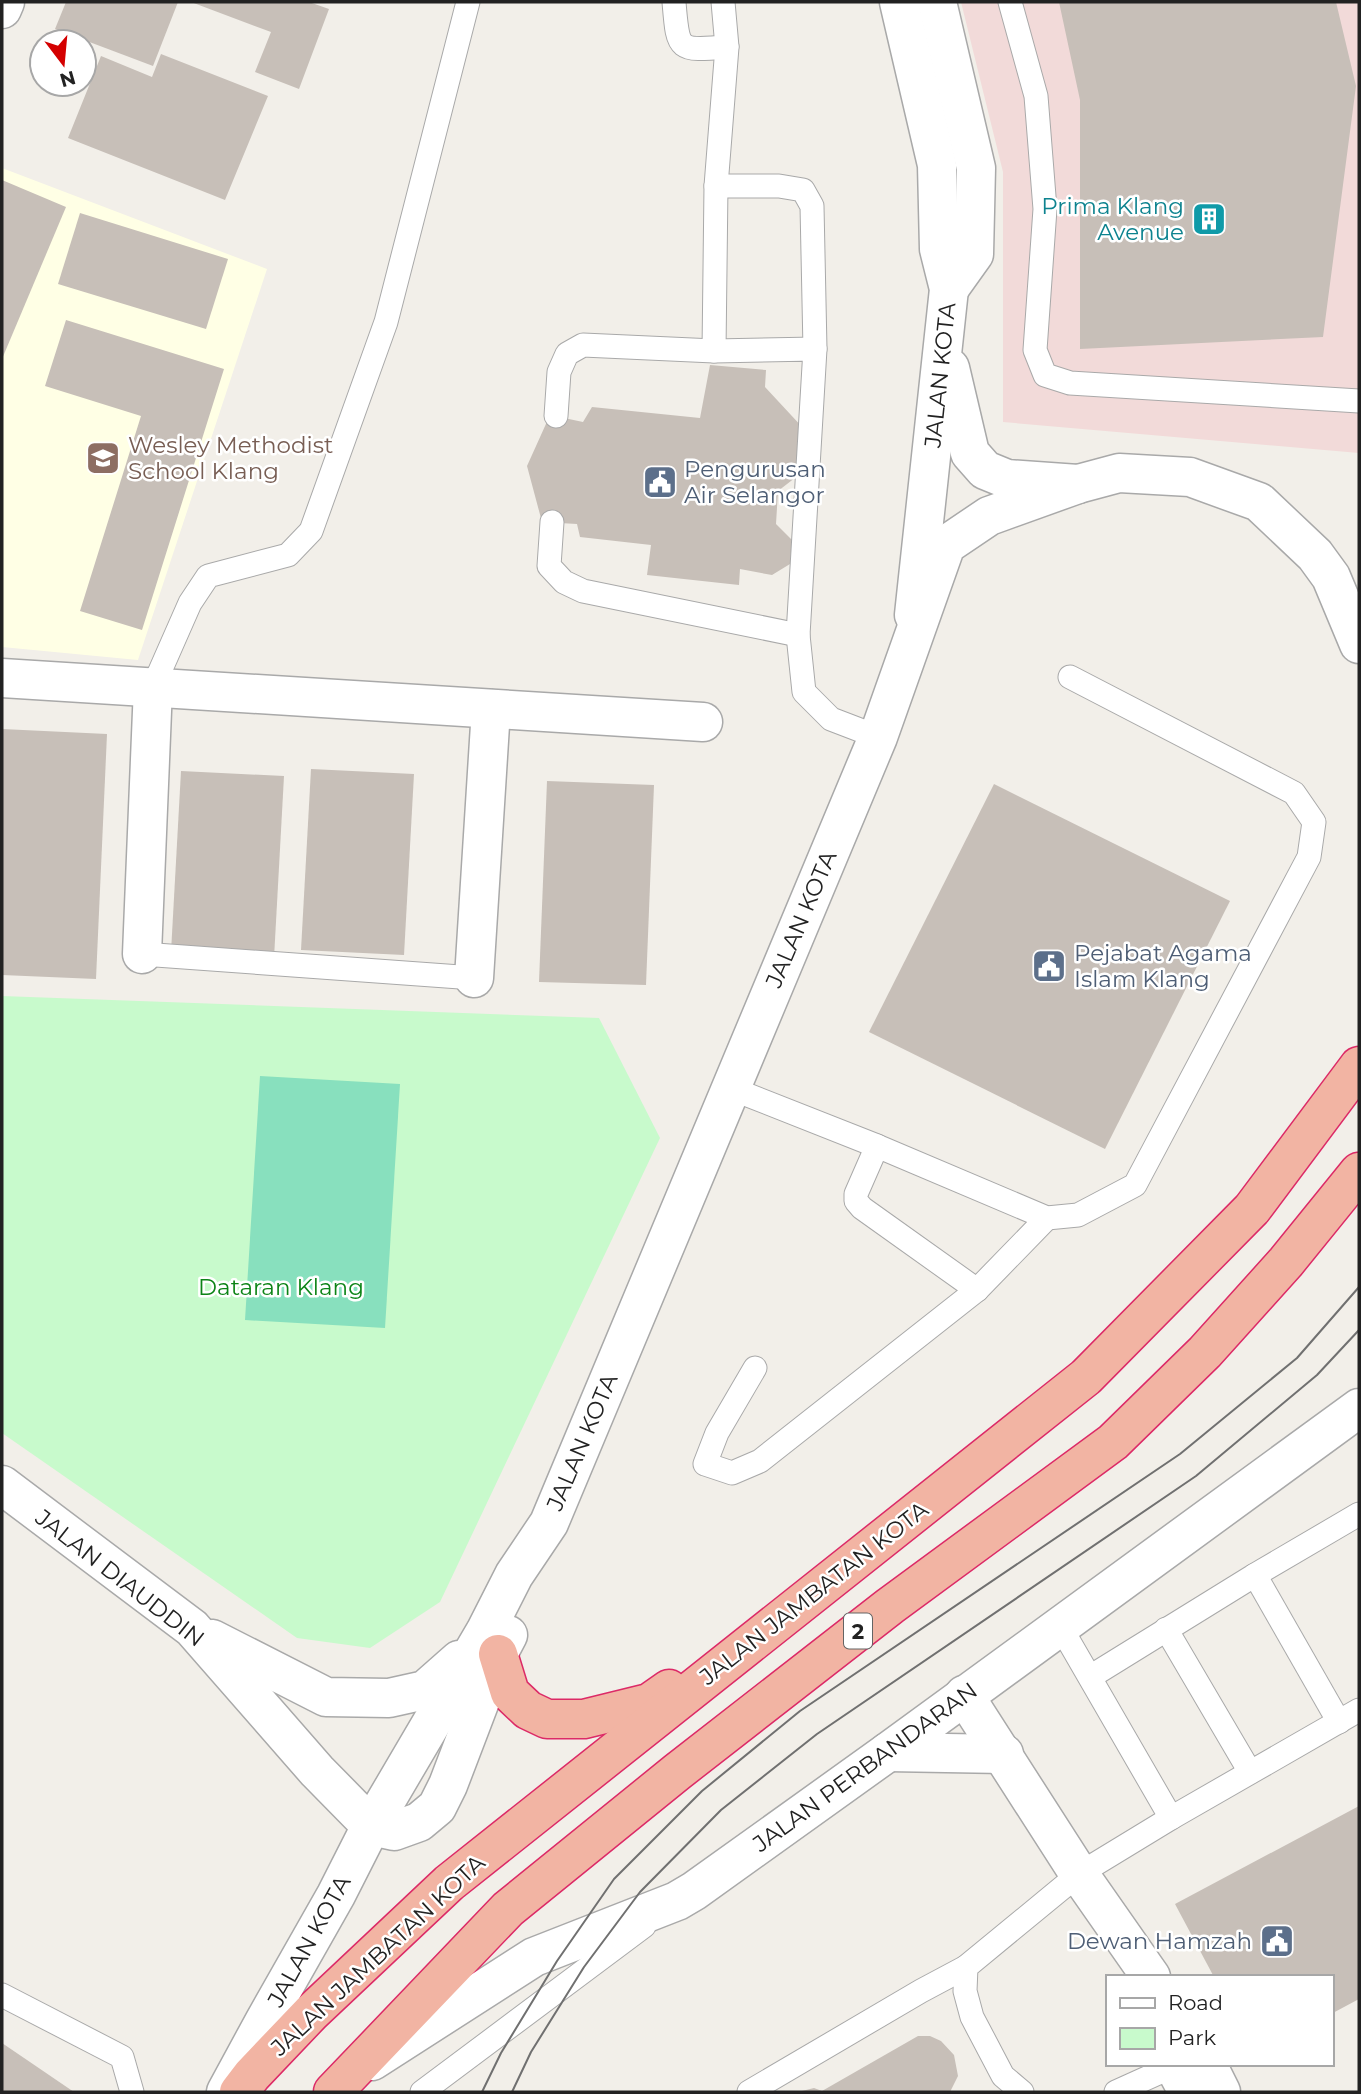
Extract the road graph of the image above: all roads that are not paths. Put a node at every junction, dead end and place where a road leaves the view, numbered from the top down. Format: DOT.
graph roads {
  1 [pos="5,2"];
  2 [pos="468,2"];
  3 [pos="674,2"];
  4 [pos="723,2"];
  5 [pos="899,2"];
  6 [pos="937,2"];
  7 [pos="1010,2"];
  8 [pos="2,9"];
  9 [pos="727,47"];
  10 [pos="716,186"];
  11 [pos="949,289"];
  12 [pos="943,338"];
  13 [pos="815,349"];
  14 [pos="714,351"];
  15 [pos="1359,401"];
  16 [pos="556,416"];
  17 [pos="1078,484"];
  18 [pos="552,522"];
  19 [pos="798,635"];
  20 [pos="1359,643"];
  21 [pos="911,646"];
  22 [pos="2,677"];
  23 [pos="1070,677"];
  24 [pos="153,687"];
  25 [pos="491,709"];
  26 [pos="703,722"];
  27 [pos="878,737"];
  28 [pos="142,954"];
  29 [pos="474,978"];
  30 [pos="1359,1066"];
  31 [pos="730,1088"];
  32 [pos="877,1146"];
  33 [pos="1359,1172"];
  34 [pos="1047,1217"];
  35 [pos="977,1290"];
  36 [pos="755,1368"];
  37 [pos="1359,1408"];
  38 [pos="2,1485"];
  39 [pos="1358,1517"];
  40 [pos="884,1538"];
  41 [pos="1255,1574"];
  42 [pos="1060,1626"];
  43 [pos="192,1628"];
  44 [pos="1166,1629"];
  45 [pos="492,1643"];
  46 [pos="1090,1677"];
  47 [pos="964,1695"];
  48 [pos="1359,1710"];
  49 [pos="1339,1722"];
  50 [pos="888,1752"];
  51 [pos="1004,1754"];
  52 [pos="317,1771"];
  53 [pos="1250,1772"];
  54 [pos="1171,1818"];
  55 [pos="371,1826"];
  56 [pos="1079,1874"];
  57 [pos="337,1895"];
  58 [pos="677,1901"];
  59 [pos="967,1967"];
  60 [pos="1128,1975"];
  61 [pos="1150,1975"];
  62 [pos="2,1995"];
  63 [pos="1184,2070"];
  64 [pos="344,2088"];
  65 [pos="132,2092"];
  66 [pos="226,2092"];
  67 [pos="239,2092"];
  68 [pos="422,2092"];
  69 [pos="749,2092"];
  70 [pos="1022,2092"];
  71 [pos="1116,2092"];
  72 [pos="1221,2092"];
  1 -- 8 [label="street"];
  2 -- 24 [label="lane"];
  3 -- 9 [label="lane"];
  4 -- 9 [label="lane"];
  5 -- 11 [label="street, JALAN KOTA"];
  6 -- 11 [label="street, JALAN KOTA"];
  7 -- 15 [label="lane"];
  9 -- 10 [label="lane"];
  10 -- 13 [label="lane"];
  10 -- 14 [label="lane"];
  11 -- 12 [label="street, JALAN KOTA"];
  12 -- 17 [label="street"];
  12 -- 21 [label="street, JALAN KOTA"];
  13 -- 14 [label="lane"];
  13 -- 19 [label="lane"];
  14 -- 16 [label="lane"];
  17 -- 20 [label="street"];
  17 -- 21 [label="street"];
  18 -- 19 [label="lane"];
  19 -- 27 [label="lane"];
  21 -- 27 [label="street, JALAN KOTA"];
  22 -- 24 [label="street"];
  23 -- 34 [label="lane"];
  24 -- 25 [label="street"];
  24 -- 28 [label="street"];
  25 -- 26 [label="street"];
  25 -- 29 [label="street"];
  27 -- 31 [label="street, JALAN KOTA"];
  28 -- 29 [label="lane"];
  30 -- 40 [label="highway, JALAN JAMBATAN KOTA"];
  31 -- 32 [label="lane"];
  31 -- 45 [label="street, JALAN KOTA"];
  32 -- 34 [label="lane"];
  32 -- 35 [label="lane"];
  33 -- 64 [label="highway, 2"];
  34 -- 35 [label="lane"];
  35 -- 36 [label="lane"];
  37 -- 42 [label="street, JALAN PERBANDARAN"];
  38 -- 43 [label="street, JALAN DIAUDDIN"];
  39 -- 41 [label="lane"];
  40 -- 45 [label="highway"];
  40 -- 67 [label="highway, JALAN JAMBATAN KOTA"];
  41 -- 44 [label="lane"];
  41 -- 49 [label="lane"];
  42 -- 46 [label="lane"];
  42 -- 47 [label="street, JALAN PERBANDARAN"];
  43 -- 45 [label="street"];
  43 -- 52 [label="street, JALAN DIAUDDIN"];
  44 -- 46 [label="lane"];
  44 -- 53 [label="lane"];
  45 -- 55 [label="street, JALAN KOTA"];
  46 -- 54 [label="lane"];
  47 -- 50 [label="street, JALAN PERBANDARAN"];
  47 -- 51 [label="street"];
  48 -- 49 [label="lane"];
  49 -- 53 [label="lane"];
  50 -- 51 [label="street"];
  50 -- 58 [label="street, JALAN PERBANDARAN"];
  51 -- 56 [label="street"];
  52 -- 55 [label="street"];
  52 -- 57 [label="street"];
  53 -- 54 [label="lane"];
  54 -- 56 [label="lane"];
  55 -- 57 [label="street, JALAN KOTA"];
  56 -- 59 [label="lane"];
  56 -- 60 [label="street"];
  56 -- 61 [label="street"];
  57 -- 66 [label="street, JALAN KOTA"];
  58 -- 64 [label="street, JALAN PERBANDARAN"];
  58 -- 68 [label="lane"];
  59 -- 69 [label="lane"];
  59 -- 70 [label="lane"];
  62 -- 65 [label="lane"];
  63 -- 71 [label="lane"];
  63 -- 72 [label="street"];
}
